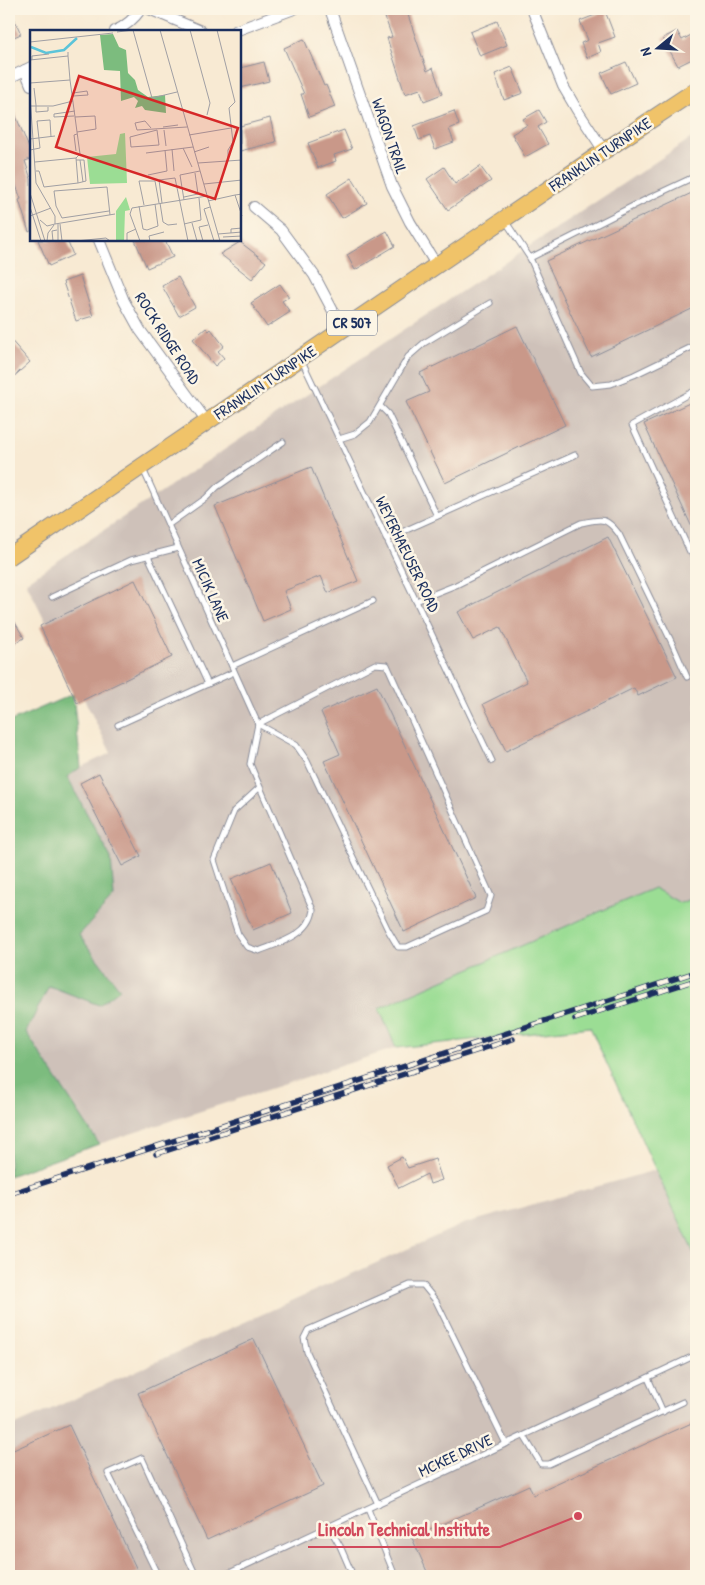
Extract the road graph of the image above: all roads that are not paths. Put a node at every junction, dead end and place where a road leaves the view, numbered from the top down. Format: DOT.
graph roads {
  1 [pos="141,9"];
  2 [pos="148,9"];
  3 [pos="294,9"];
  4 [pos="330,9"];
  5 [pos="532,9"];
  6 [pos="117,30"];
  7 [pos="199,30"];
  8 [pos="238,30"];
  9 [pos="28,69"];
  10 [pos="9,78"];
  11 [pos="696,90"];
  12 [pos="604,151"];
  13 [pos="696,176"];
  14 [pos="254,207"];
  15 [pos="504,219"];
  16 [pos="99,241"];
  17 [pos="530,258"];
  18 [pos="436,266"];
  19 [pos="490,303"];
  20 [pos="342,330"];
  21 [pos="696,345"];
  22 [pos="300,358"];
  23 [pos="696,390"];
  24 [pos="380,406"];
  25 [pos="207,422"];
  26 [pos="339,439"];
  27 [pos="283,442"];
  28 [pos="575,455"];
  29 [pos="142,466"];
  30 [pos="437,516"];
  31 [pos="168,525"];
  32 [pos="386,540"];
  33 [pos="178,548"];
  34 [pos="148,556"];
  35 [pos="696,556"];
  36 [pos="9,557"];
  37 [pos="52,597"];
  38 [pos="373,601"];
  39 [pos="416,601"];
  40 [pos="232,666"];
  41 [pos="234,672"];
  42 [pos="687,677"];
  43 [pos="208,684"];
  44 [pos="258,724"];
  45 [pos="118,725"];
  46 [pos="492,762"];
  47 [pos="260,787"];
  48 [pos="696,1355"];
  49 [pos="648,1378"];
  50 [pos="683,1402"];
  51 [pos="663,1412"];
  52 [pos="524,1436"];
  53 [pos="506,1444"];
  54 [pos="378,1504"];
  55 [pos="368,1509"];
  56 [pos="329,1527"];
  57 [pos="237,1573"];
  58 [pos="158,1576"];
  59 [pos="196,1576"];
  60 [pos="223,1576"];
  61 [pos="353,1576"];
  62 [pos="395,1576"];
  1 -- 6 [label="street"];
  2 -- 7 [label="street"];
  3 -- 8 [label="street"];
  4 -- 18 [label="street, WAGON TRAIL"];
  5 -- 12 [label="street"];
  9 -- 10 [label="street"];
  11 -- 12 [label="main road, FRANKLIN TURNPIKE / CR 507"];
  12 -- 15 [label="main road, FRANKLIN TURNPIKE / CR 507"];
  13 -- 17 [label="lane"];
  14 -- 20 [label="street"];
  15 -- 17 [label="lane"];
  15 -- 18 [label="main road, FRANKLIN TURNPIKE / CR 507"];
  16 -- 25 [label="street, ROCK RIDGE ROAD"];
  17 -- 21 [label="lane"];
  18 -- 20 [label="main road, FRANKLIN TURNPIKE / CR 507"];
  19 -- 24 [label="lane"];
  20 -- 22 [label="main road, FRANKLIN TURNPIKE / CR 507"];
  22 -- 25 [label="main road, FRANKLIN TURNPIKE / CR 507"];
  22 -- 26 [label="lane, WEYERHAEUSER ROAD"];
  23 -- 35 [label="lane"];
  24 -- 26 [label="lane"];
  24 -- 30 [label="lane"];
  25 -- 29 [label="main road, FRANKLIN TURNPIKE / CR 507"];
  26 -- 32 [label="lane, WEYERHAEUSER ROAD"];
  27 -- 31 [label="lane"];
  28 -- 30 [label="lane"];
  29 -- 31 [label="lane, MICIK LANE"];
  29 -- 36 [label="main road, FRANKLIN TURNPIKE / CR 507"];
  30 -- 32 [label="lane"];
  31 -- 33 [label="lane, MICIK LANE"];
  32 -- 39 [label="lane, WEYERHAEUSER ROAD"];
  33 -- 34 [label="lane"];
  33 -- 40 [label="lane, MICIK LANE"];
  34 -- 37 [label="lane"];
  34 -- 43 [label="lane"];
  38 -- 40 [label="lane"];
  39 -- 42 [label="lane"];
  39 -- 46 [label="lane, WEYERHAEUSER ROAD"];
  40 -- 41 [label="lane, MICIK LANE"];
  41 -- 43 [label="lane"];
  41 -- 44 [label="lane, MICIK LANE"];
  43 -- 45 [label="lane"];
  44 -- 44 [label="lane"];
  44 -- 47 [label="lane"];
  47 -- 47 [label="lane"];
  48 -- 49 [label="lane, MCKEE DRIVE"];
  49 -- 51 [label="lane"];
  49 -- 52 [label="lane, MCKEE DRIVE"];
  50 -- 51 [label="lane"];
  51 -- 52 [label="lane"];
  52 -- 53 [label="lane, MCKEE DRIVE"];
  53 -- 54 [label="lane, MCKEE DRIVE"];
  53 -- 54 [label="lane"];
  54 -- 55 [label="lane, MCKEE DRIVE"];
  55 -- 56 [label="lane, MCKEE DRIVE"];
  55 -- 62 [label="lane"];
  56 -- 57 [label="lane, MCKEE DRIVE"];
  56 -- 61 [label="lane"];
  57 -- 60 [label="lane, MCKEE DRIVE"];
  58 -- 59 [label="lane"];
}
